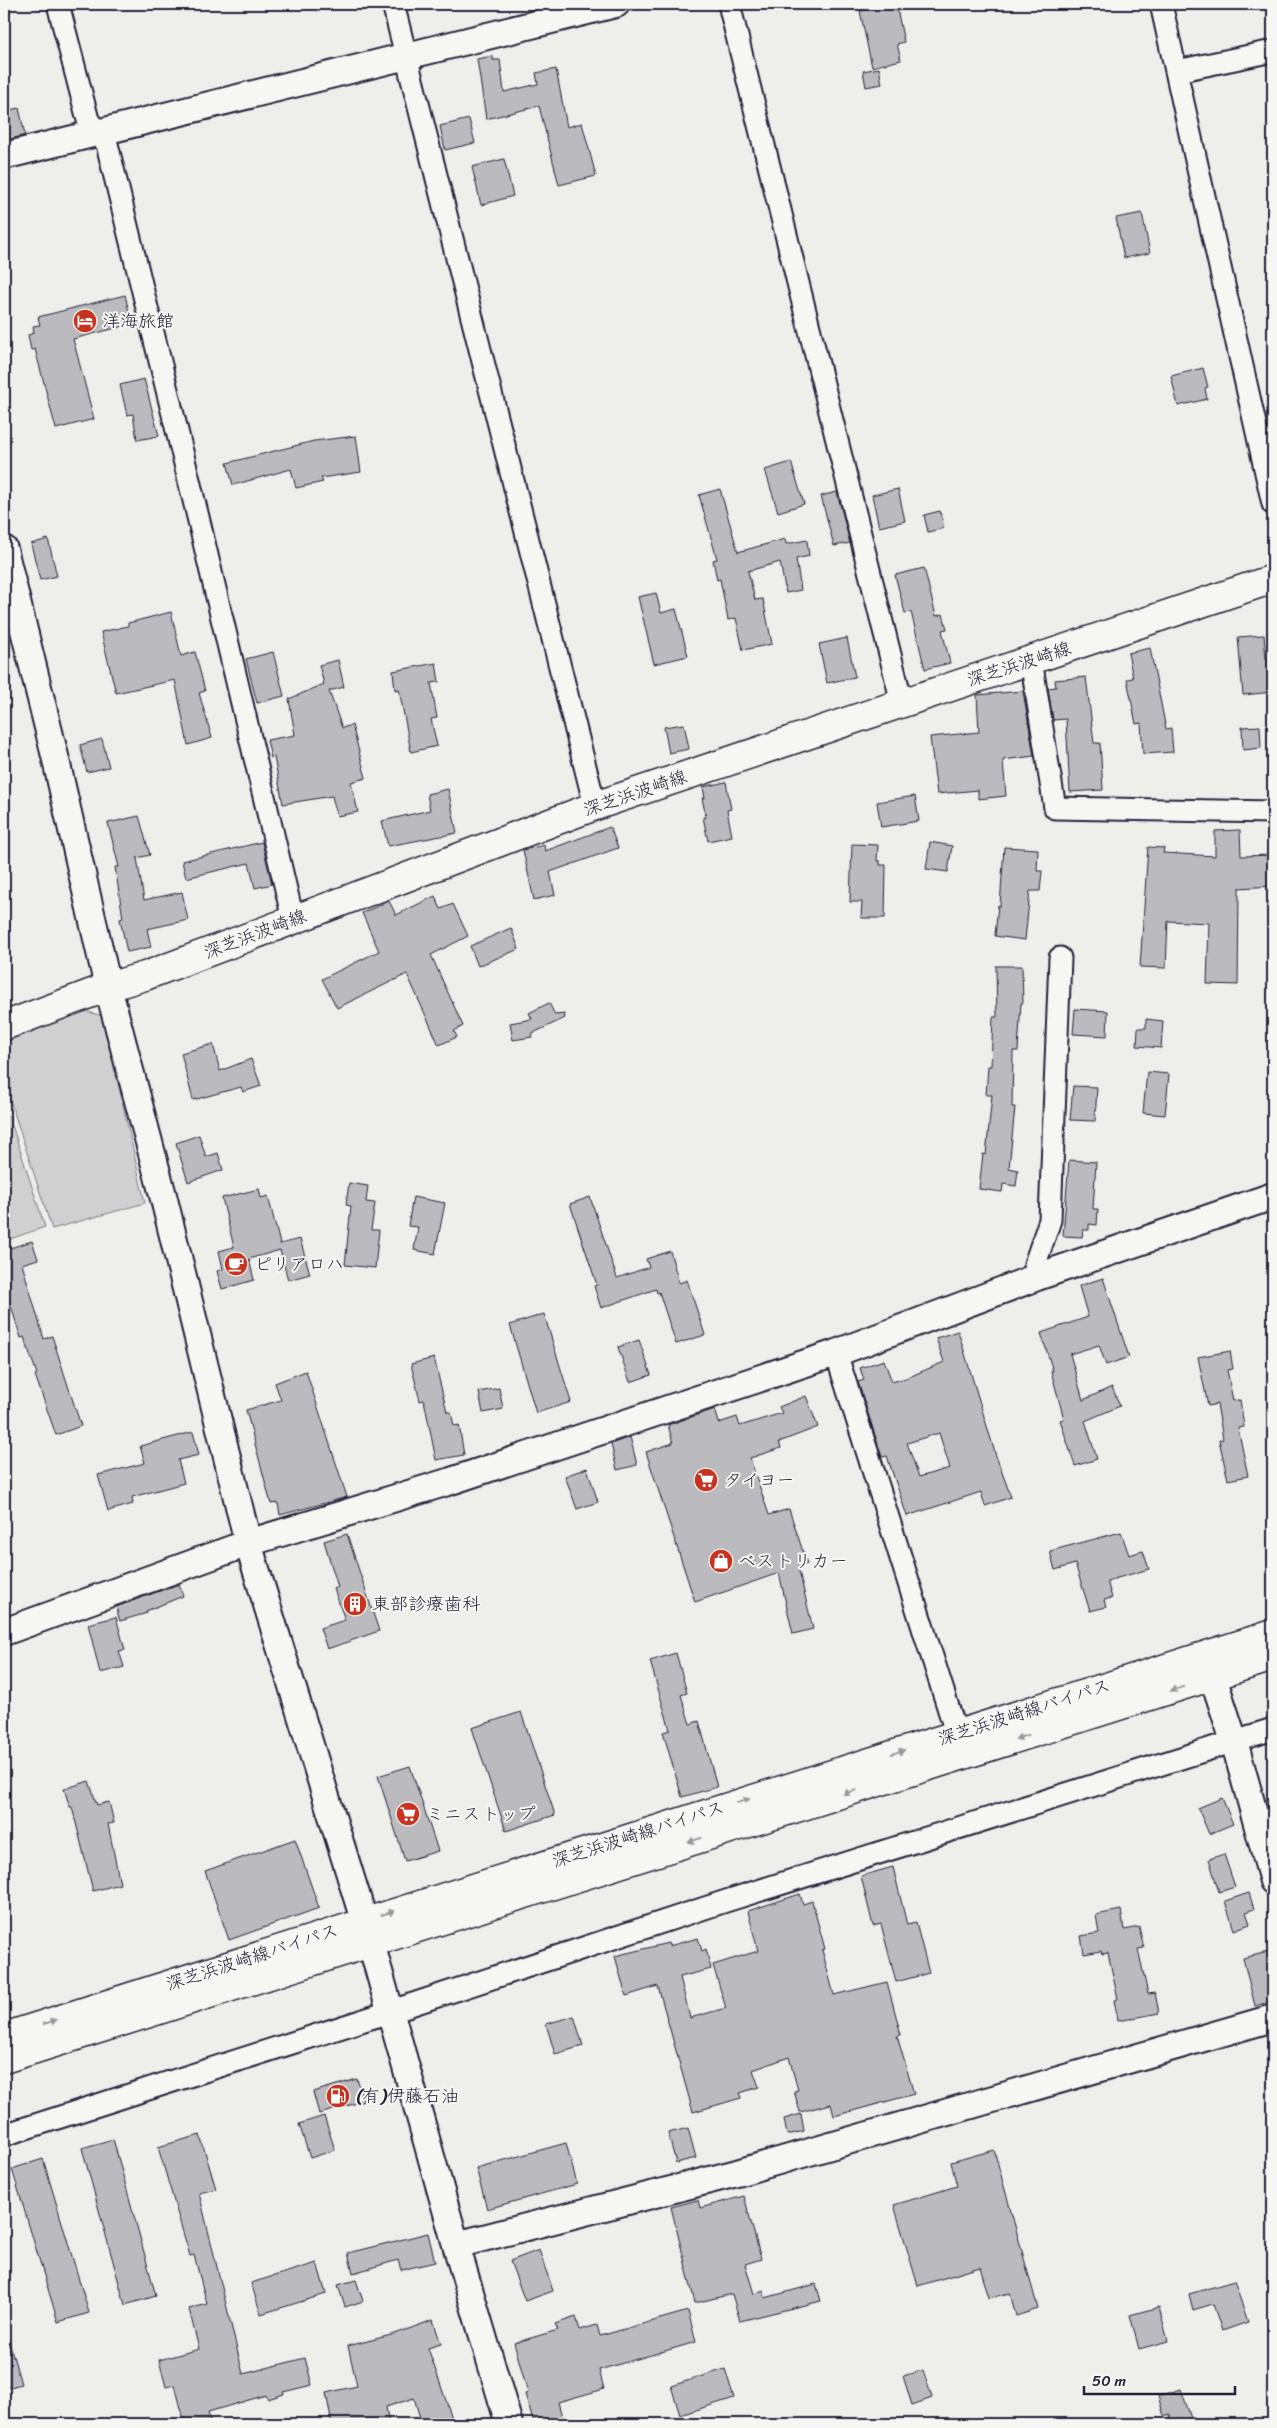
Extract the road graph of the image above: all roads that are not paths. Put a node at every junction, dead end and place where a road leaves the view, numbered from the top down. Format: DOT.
graph roads {
  1 [pos="58,4"];
  2 [pos="393,4"];
  3 [pos="616,4"];
  4 [pos="729,4"];
  5 [pos="1161,4"];
  6 [pos="1273,52"];
  7 [pos="406,54"];
  8 [pos="1177,71"];
  9 [pos="98,133"];
  10 [pos="4,156"];
  11 [pos="1273,504"];
  12 [pos="4,549"];
  13 [pos="1273,579"];
  14 [pos="1031,660"];
  15 [pos="902,703"];
  16 [pos="595,806"];
  17 [pos="1273,812"];
  18 [pos="293,919"];
  19 [pos="1060,958"];
  20 [pos="108,987"];
  21 [pos="4,1026"];
  22 [pos="1273,1196"];
  23 [pos="1037,1277"];
  24 [pos="836,1353"];
  25 [pos="248,1543"];
  26 [pos="4,1632"];
  27 [pos="1273,1634"];
  28 [pos="1273,1658"];
  29 [pos="1213,1677"];
  30 [pos="1273,1729"];
  31 [pos="1234,1741"];
  32 [pos="960,1745"];
  33 [pos="1273,1881"];
  34 [pos="367,1932"];
  35 [pos="389,2012"];
  36 [pos="1273,2018"];
  37 [pos="4,2037"];
  38 [pos="4,2059"];
  39 [pos="4,2135"];
  40 [pos="456,2245"];
  41 [pos="510,2424"];
  1 -- 9 [label="street"];
  2 -- 7 [label="street"];
  3 -- 7 [label="street"];
  4 -- 15 [label="street"];
  5 -- 8 [label="street"];
  6 -- 8 [label="street"];
  7 -- 9 [label="street"];
  7 -- 16 [label="street"];
  8 -- 11 [label="street"];
  9 -- 10 [label="street"];
  9 -- 18 [label="street"];
  12 -- 20 [label="street"];
  13 -- 14 [label="main road, 深芝浜波崎線"];
  14 -- 15 [label="main road, 深芝浜波崎線"];
  14 -- 17 [label="street"];
  15 -- 16 [label="main road, 深芝浜波崎線"];
  16 -- 18 [label="main road, 深芝浜波崎線"];
  18 -- 20 [label="main road, 深芝浜波崎線"];
  19 -- 23 [label="street"];
  20 -- 21 [label="main road, 深芝浜波崎線"];
  20 -- 25 [label="street"];
  22 -- 23 [label="street"];
  23 -- 24 [label="street"];
  24 -- 25 [label="street"];
  24 -- 32 [label="street"];
  25 -- 26 [label="street"];
  25 -- 34 [label="street"];
  27 -- 32 [label="main road, 深芝浜波崎線バイパス"];
  28 -- 29 [label="main road, 深芝浜波崎線バイパス"];
  29 -- 31 [label="street"];
  29 -- 32 [label="main road, 深芝浜波崎線バイパス, one-way"];
  30 -- 31 [label="street"];
  31 -- 33 [label="street"];
  31 -- 35 [label="street"];
  32 -- 34 [label="main road, 深芝浜波崎線バイパス"];
  34 -- 35 [label="street"];
  37 -- 34 [label="main road, 深芝浜波崎線バイパス, one-way"];
  34 -- 38 [label="main road, 深芝浜波崎線バイパス"];
  35 -- 39 [label="street"];
  35 -- 40 [label="street"];
  36 -- 40 [label="street"];
  40 -- 41 [label="street"];
}
